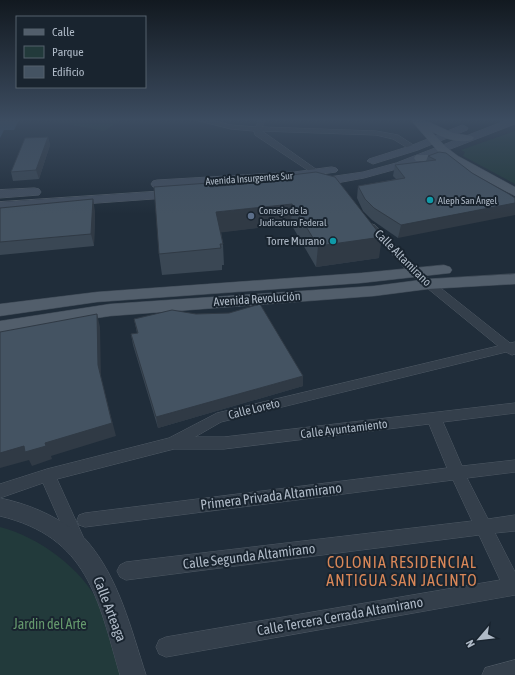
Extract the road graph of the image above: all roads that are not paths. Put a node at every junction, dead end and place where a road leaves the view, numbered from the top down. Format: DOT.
graph roads {
  1 [pos="283,150"];
  2 [pos="414,150"];
  3 [pos="420,150"];
  4 [pos="438,150"];
  5 [pos="442,150"];
  6 [pos="454,150"];
  7 [pos="417,153"];
  8 [pos="454,159"];
  9 [pos="315,172"];
  10 [pos="364,175"];
  11 [pos="328,182"];
  12 [pos="343,190"];
  13 [pos="515,192"];
  14 [pos="0,194"];
  15 [pos="0,206"];
  16 [pos="367,222"];
  17 [pos="515,266"];
  18 [pos="414,272"];
  19 [pos="515,279"];
  20 [pos="428,284"];
  21 [pos="0,310"];
  22 [pos="0,327"];
  23 [pos="513,350"];
  24 [pos="515,408"];
  25 [pos="434,418"];
  26 [pos="173,443"];
  27 [pos="515,466"];
  28 [pos="458,473"];
  29 [pos="47,475"];
  30 [pos="0,491"];
  31 [pos="0,507"];
  32 [pos="85,520"];
  33 [pos="515,523"];
  34 [pos="484,527"];
  35 [pos="79,547"];
  36 [pos="126,571"];
  37 [pos="514,586"];
  38 [pos="166,647"];
  39 [pos="515,670"];
  40 [pos="134,675"];
  41 [pos="492,675"];
  1 -- 9 [label="street"];
  2 -- 7 [label="street"];
  3 -- 7 [label="main road, Avenida Insurgentes Sur"];
  4 -- 7 [label="main road, Avenida Insurgentes Sur"];
  5 -- 8 [label="main road"];
  6 -- 8 [label="main road"];
  7 -- 8 [label="main road"];
  7 -- 9 [label="main road, Avenida Insurgentes Sur"];
  7 -- 10 [label="main road, Avenida Insurgentes Sur"];
  8 -- 13 [label="main road"];
  9 -- 11 [label="street"];
  9 -- 14 [label="main road, Avenida Insurgentes Sur"];
  10 -- 11 [label="main road, Avenida Insurgentes Sur"];
  10 -- 12 [label="main road"];
  11 -- 12 [label="street"];
  11 -- 15 [label="main road, Avenida Insurgentes Sur"];
  16 -- 18 [label="street, Calle Altamirano"];
  17 -- 18 [label="main road, Avenida Revolución"];
  18 -- 20 [label="street, Calle Altamirano"];
  18 -- 21 [label="main road, Avenida Revolución"];
  19 -- 20 [label="main road, Avenida Revolución"];
  20 -- 22 [label="main road, Avenida Revolución"];
  20 -- 23 [label="street, Calle Altamirano"];
  23 -- 26 [label="street, Calle Loreto"];
  24 -- 25 [label="street, Calle Ayuntamiento"];
  25 -- 26 [label="street, Calle Ayuntamiento"];
  25 -- 28 [label="street"];
  26 -- 29 [label="street, Calle Loreto"];
  27 -- 28 [label="street, Primera Privada Altamirano"];
  28 -- 32 [label="street, Primera Privada Altamirano"];
  28 -- 34 [label="street"];
  29 -- 30 [label="street, Calle Loreto"];
  29 -- 35 [label="street, Calle Arteaga"];
  31 -- 35 [label="street, Calle Arteaga"];
  33 -- 34 [label="street, Calle Segunda Altamirano"];
  34 -- 36 [label="street, Calle Segunda Altamirano"];
  34 -- 37 [label="street"];
  35 -- 40 [label="street, Calle Arteaga"];
  37 -- 38 [label="street, Calle Tercera Cerrada Altamirano"];
  39 -- 41 [label="street"];
}
